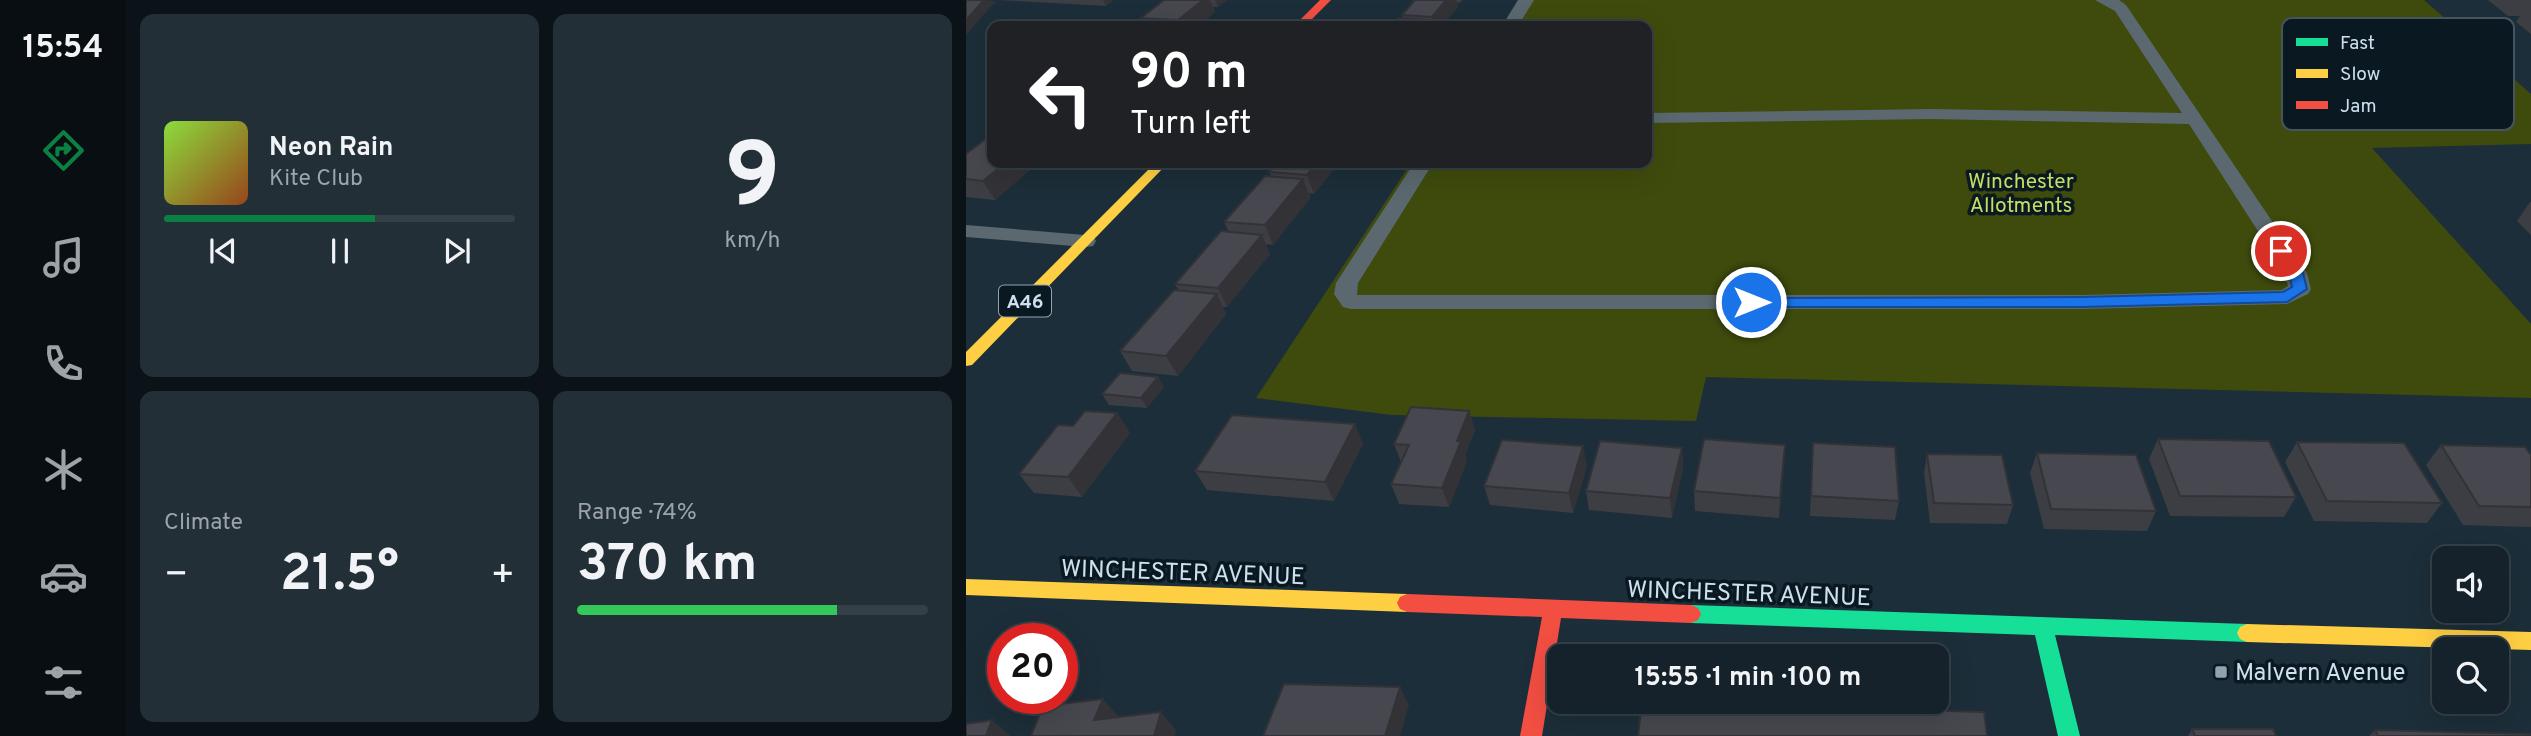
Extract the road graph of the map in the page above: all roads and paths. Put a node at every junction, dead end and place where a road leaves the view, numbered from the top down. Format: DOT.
graph roads {
  1 [pos="1326,0"];
  2 [pos="1527,0"];
  3 [pos="2103,0"];
  4 [pos="1304,21"];
  5 [pos="1513,21"];
  6 [pos="1652,118"];
  7 [pos="2194,119"];
  8 [pos="1157,168"];
  9 [pos="1420,168"];
  10 [pos="966,231"];
  11 [pos="1084,241"];
  12 [pos="966,361"];
  13 [pos="966,587"];
  14 [pos="1553,609"];
  15 [pos="2043,627"];
  16 [pos="2531,641"];
  17 [pos="1531,736"];
  18 [pos="2069,736"];
  1 -- 4 [label="main road"];
  2 -- 5 [label="lane"];
  3 -- 7 [label="lane"];
  6 -- 7 [label="lane"];
  7 -- 9 [label="lane"];
  8 -- 11 [label="main road, A46"];
  10 -- 11 [label="lane"];
  11 -- 12 [label="main road, A46"];
  13 -- 14 [label="main road, WINCHESTER AVENUE"];
  14 -- 15 [label="main road, WINCHESTER AVENUE"];
  14 -- 17 [label="main road"];
  15 -- 16 [label="main road, WINCHESTER AVENUE"];
  15 -- 18 [label="main road"];
}
